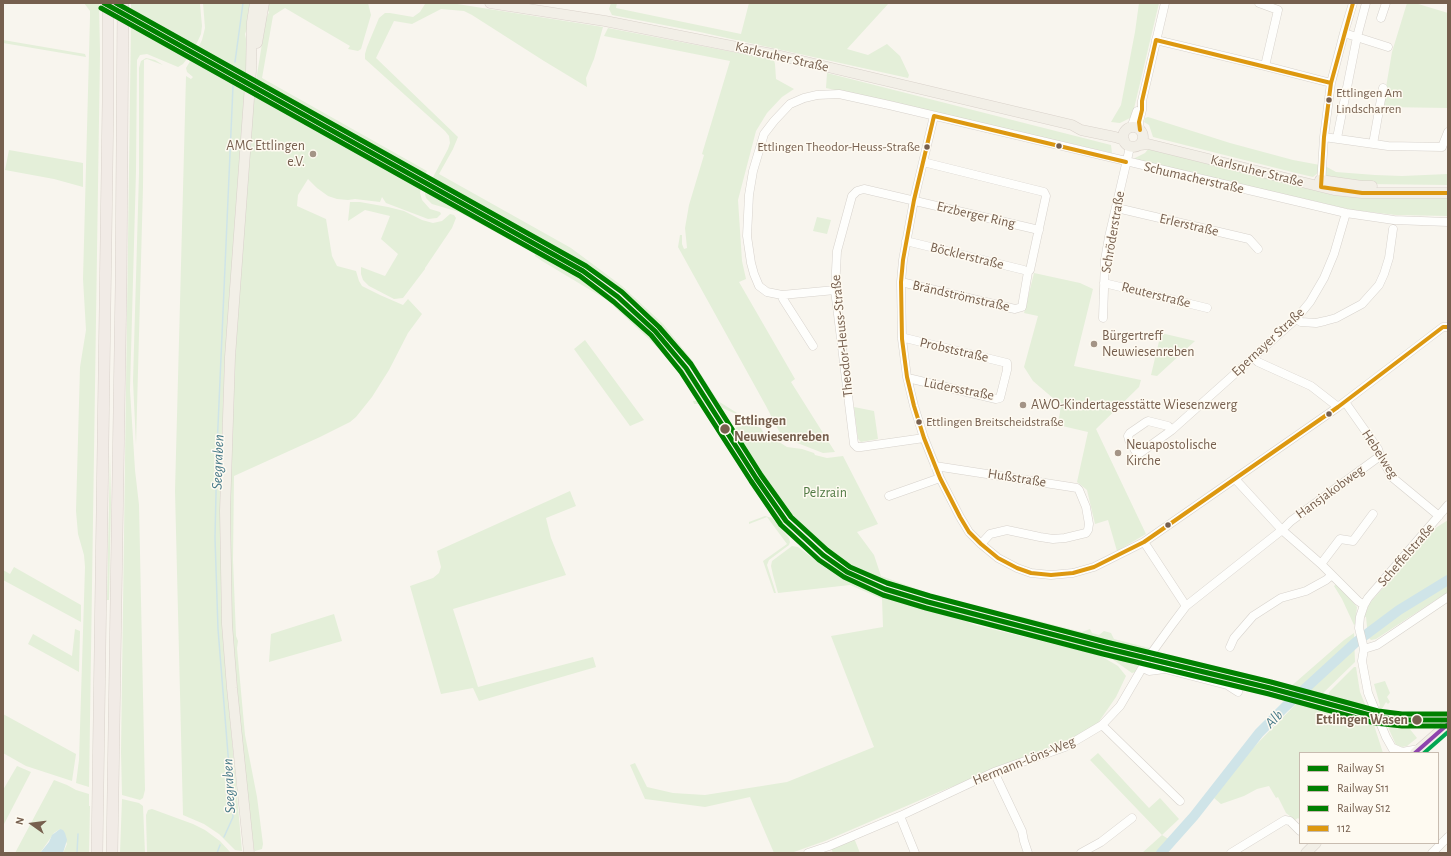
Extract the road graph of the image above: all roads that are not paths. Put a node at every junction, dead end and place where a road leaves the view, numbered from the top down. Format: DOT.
graph roads {
  1 [pos="108,3"];
  2 [pos="123,3"];
  3 [pos="255,3"];
  4 [pos="264,3"];
  5 [pos="490,3"];
  6 [pos="1165,3"];
  7 [pos="1259,3"];
  8 [pos="1353,3"];
  9 [pos="1366,3"];
  10 [pos="1386,3"];
  11 [pos="1381,18"];
  12 [pos="1344,33"];
  13 [pos="1357,37"];
  14 [pos="1156,40"];
  15 [pos="1388,47"];
  16 [pos="1265,66"];
  17 [pos="251,71"];
  18 [pos="1331,83"];
  19 [pos="1383,88"];
  20 [pos="934,116"];
  21 [pos="1448,132"];
  22 [pos="1133,137"];
  23 [pos="1324,137"];
  24 [pos="1337,138"];
  25 [pos="1374,144"];
  26 [pos="924,162"];
  27 [pos="1126,162"];
  28 [pos="1321,184"];
  29 [pos="1448,187"];
  30 [pos="1448,193"];
  31 [pos="914,200"];
  32 [pos="1116,208"];
  33 [pos="1346,214"];
  34 [pos="1448,222"];
  35 [pos="1393,229"];
  36 [pos="1039,230"];
  37 [pos="906,240"];
  38 [pos="1258,249"];
  39 [pos="1028,272"];
  40 [pos="901,282"];
  41 [pos="1104,283"];
  42 [pos="836,290"];
  43 [pos="782,295"];
  44 [pos="1208,308"];
  45 [pos="1103,318"];
  46 [pos="1296,319"];
  47 [pos="1448,327"];
  48 [pos="902,339"];
  49 [pos="813,346"];
  50 [pos="1254,358"];
  51 [pos="1007,363"];
  52 [pos="908,380"];
  53 [pos="1342,404"];
  54 [pos="1172,430"];
  55 [pos="924,438"];
  56 [pos="1380,456"];
  57 [pos="936,466"];
  58 [pos="940,478"];
  59 [pos="1236,480"];
  60 [pos="889,496"];
  61 [pos="1448,505"];
  62 [pos="1373,514"];
  63 [pos="1439,516"];
  64 [pos="1282,530"];
  65 [pos="1144,542"];
  66 [pos="981,544"];
  67 [pos="1321,564"];
  68 [pos="1332,575"];
  69 [pos="1448,597"];
  70 [pos="1364,605"];
  71 [pos="1186,606"];
  72 [pos="1363,646"];
  73 [pos="1230,647"];
  74 [pos="1143,668"];
  75 [pos="1238,692"];
  76 [pos="1448,724"];
  77 [pos="1102,725"];
  78 [pos="1392,751"];
  79 [pos="1417,751"];
  80 [pos="994,772"];
  81 [pos="1180,801"];
  82 [pos="900,816"];
  83 [pos="1132,818"];
  84 [pos="1299,830"];
  85 [pos="1448,837"];
  86 [pos="1314,844"];
  87 [pos="249,852"];
  88 [pos="97,853"];
  89 [pos="112,853"];
  90 [pos="808,853"];
  91 [pos="915,853"];
  92 [pos="1028,853"];
  93 [pos="1081,853"];
  94 [pos="1231,853"];
  95 [pos="1306,853"];
  96 [pos="1432,853"];
  1 -- 88 [label="highway"];
  2 -- 89 [label="highway"];
  3 -- 17 [label="main road"];
  4 -- 17 [label="main road"];
  5 -- 22 [label="main road, Karlsruher Straße"];
  6 -- 14 [label="street, Schröderstraße"];
  7 -- 16 [label="street"];
  8 -- 12 [label="street"];
  9 -- 13 [label="street"];
  10 -- 11 [label="street"];
  12 -- 13 [label="street"];
  12 -- 18 [label="street"];
  13 -- 15 [label="street"];
  13 -- 24 [label="street"];
  14 -- 16 [label="street"];
  14 -- 22 [label="street, Schröderstraße"];
  16 -- 18 [label="street"];
  17 -- 87 [label="main road"];
  18 -- 23 [label="street"];
  19 -- 25 [label="street"];
  20 -- 26 [label="street"];
  20 -- 27 [label="street, Schumacherstraße"];
  20 -- 43 [label="street, Schumacherstraße"];
  21 -- 25 [label="street"];
  22 -- 27 [label="street, Schröderstraße"];
  22 -- 28 [label="main road, Karlsruher Straße"];
  23 -- 24 [label="street"];
  23 -- 28 [label="street"];
  24 -- 25 [label="street"];
  26 -- 31 [label="street"];
  26 -- 36 [label="street"];
  27 -- 32 [label="street, Schröderstraße"];
  27 -- 33 [label="street, Schumacherstraße"];
  28 -- 29 [label="main road, Karlsruher Straße"];
  28 -- 30 [label="main road, Karlsruher Straße"];
  31 -- 36 [label="street, Erzberger Ring"];
  31 -- 37 [label="street"];
  31 -- 42 [label="street, Theodor-Heuss-Straße"];
  32 -- 38 [label="street, Erlerstraße"];
  32 -- 41 [label="street, Schröderstraße"];
  33 -- 34 [label="street, Schumacherstraße"];
  33 -- 46 [label="street, Epernayer Straße"];
  35 -- 46 [label="street"];
  36 -- 39 [label="street"];
  37 -- 39 [label="street, Böcklerstraße"];
  37 -- 40 [label="street"];
  39 -- 40 [label="street, Brändströmstraße"];
  40 -- 48 [label="street"];
  41 -- 44 [label="street, Reuterstraße"];
  41 -- 45 [label="street, Schröderstraße"];
  42 -- 43 [label="street, Schumacherstraße"];
  42 -- 55 [label="street, Theodor-Heuss-Straße"];
  43 -- 49 [label="street"];
  46 -- 50 [label="street, Epernayer Straße"];
  47 -- 53 [label="street"];
  48 -- 51 [label="street, Probststraße"];
  48 -- 52 [label="street"];
  50 -- 53 [label="street, Hebelweg"];
  50 -- 54 [label="street, Epernayer Straße"];
  51 -- 52 [label="street, Lüdersstraße"];
  52 -- 55 [label="street"];
  53 -- 56 [label="street, Hebelweg"];
  53 -- 59 [label="street"];
  54 -- 54 [label="street, Epernayer Straße"];
  55 -- 57 [label="street"];
  56 -- 63 [label="street, Hebelweg"];
  56 -- 64 [label="street, Hansjakobweg"];
  57 -- 58 [label="street"];
  57 -- 66 [label="street, Hußstraße"];
  58 -- 60 [label="street"];
  58 -- 66 [label="street"];
  59 -- 64 [label="street"];
  59 -- 65 [label="street"];
  61 -- 63 [label="street, Scheffelstraße"];
  62 -- 67 [label="street"];
  63 -- 70 [label="street, Scheffelstraße"];
  64 -- 67 [label="street"];
  64 -- 71 [label="street, Hermann-Löns-Weg"];
  65 -- 66 [label="street"];
  65 -- 71 [label="street"];
  67 -- 68 [label="street"];
  68 -- 70 [label="street"];
  68 -- 73 [label="street"];
  69 -- 72 [label="street"];
  70 -- 72 [label="street"];
  71 -- 74 [label="street, Hermann-Löns-Weg"];
  72 -- 78 [label="street"];
  74 -- 75 [label="street"];
  74 -- 77 [label="street, Hermann-Löns-Weg"];
  76 -- 79 [label="main road"];
  77 -- 80 [label="street, Hermann-Löns-Weg"];
  77 -- 81 [label="street"];
  78 -- 79 [label="street"];
  80 -- 82 [label="street, Hermann-Löns-Weg"];
  80 -- 92 [label="street"];
  82 -- 90 [label="street, Hermann-Löns-Weg"];
  82 -- 91 [label="street"];
  83 -- 93 [label="street"];
  84 -- 94 [label="street"];
  85 -- 96 [label="street"];
  86 -- 95 [label="main road"];
}
